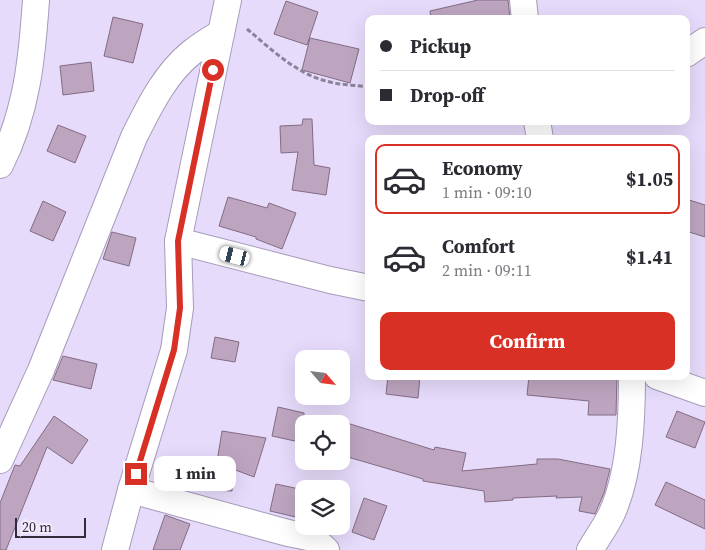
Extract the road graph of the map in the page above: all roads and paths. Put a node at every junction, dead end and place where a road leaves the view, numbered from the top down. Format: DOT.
graph roads {
  1 [pos="36,0"];
  2 [pos="523,0"];
  3 [pos="224,15"];
  4 [pos="525,15"];
  5 [pos="705,41"];
  6 [pos="690,51"];
  7 [pos="365,86"];
  8 [pos="0,165"];
  9 [pos="178,241"];
  10 [pos="365,287"];
  11 [pos="632,380"];
  12 [pos="668,380"];
  13 [pos="705,393"];
  14 [pos="0,460"];
  15 [pos="132,490"];
  16 [pos="115,550"];
  17 [pos="326,550"];
  18 [pos="590,550"];
  1 -- 8 [label="street"];
  2 -- 4 [label="street"];
  3 -- 7 [label="path"];
  3 -- 9 [label="street"];
  3 -- 14 [label="street"];
  5 -- 6 [label="street"];
  9 -- 10 [label="street"];
  9 -- 15 [label="street"];
  11 -- 18 [label="street"];
  12 -- 13 [label="street"];
  15 -- 16 [label="street"];
  15 -- 17 [label="street"];
}
